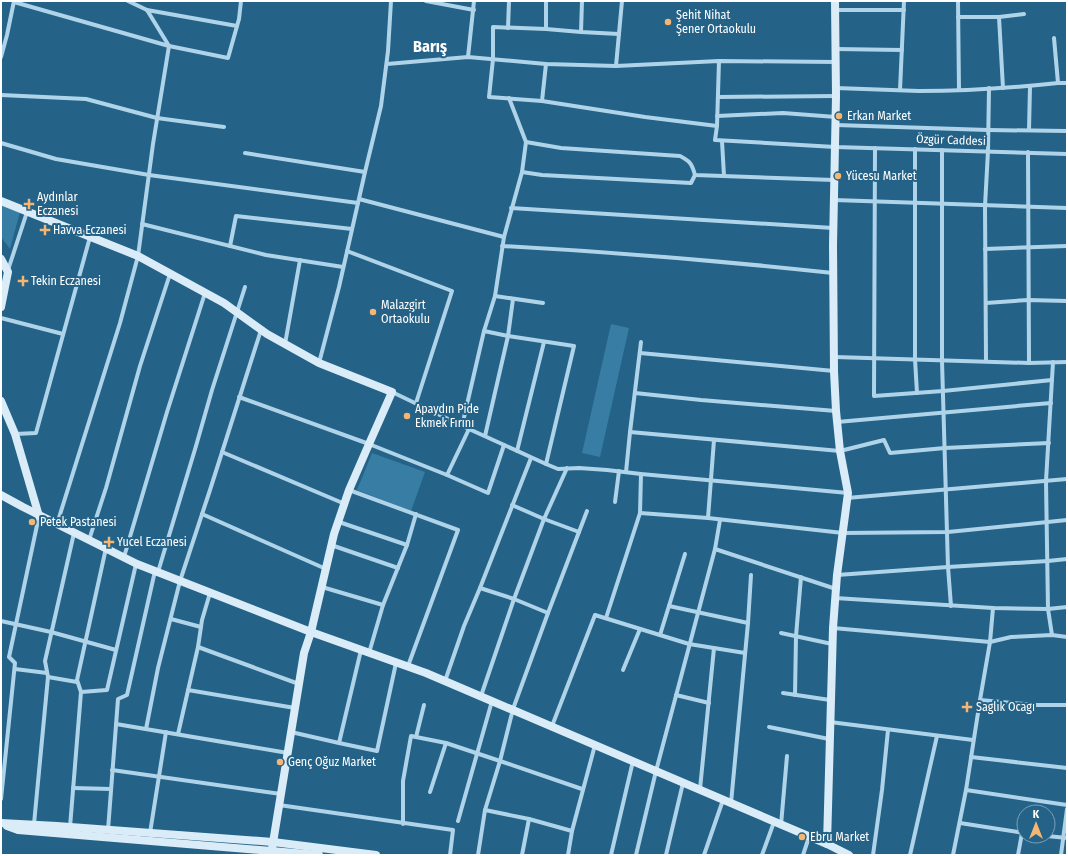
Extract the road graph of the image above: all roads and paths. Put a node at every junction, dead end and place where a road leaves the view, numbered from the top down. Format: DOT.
graph roads {
  1 [pos="128,1"];
  2 [pos="241,1"];
  3 [pos="392,1"];
  4 [pos="426,1"];
  5 [pos="474,1"];
  6 [pos="509,1"];
  7 [pos="546,1"];
  8 [pos="582,1"];
  9 [pos="622,1"];
  10 [pos="836,1"];
  11 [pos="904,1"];
  12 [pos="958,1"];
  13 [pos="14,2"];
  14 [pos="138,3"];
  15 [pos="147,10"];
  16 [pos="474,10"];
  17 [pos="835,10"];
  18 [pos="904,10"];
  19 [pos="1024,14"];
  20 [pos="999,17"];
  21 [pos="958,18"];
  22 [pos="237,26"];
  23 [pos="508,28"];
  24 [pos="546,28"];
  25 [pos="581,32"];
  26 [pos="619,34"];
  27 [pos="1054,38"];
  28 [pos="169,46"];
  29 [pos="836,49"];
  30 [pos="902,50"];
  31 [pos="468,57"];
  32 [pos="1,58"];
  33 [pos="493,59"];
  34 [pos="719,61"];
  35 [pos="836,62"];
  36 [pos="387,64"];
  37 [pos="546,64"];
  38 [pos="616,66"];
  39 [pos="1058,83"];
  40 [pos="1067,83"];
  41 [pos="1030,86"];
  42 [pos="988,88"];
  43 [pos="1003,88"];
  44 [pos="900,90"];
  45 [pos="958,90"];
  46 [pos="836,92"];
  47 [pos="1,95"];
  48 [pos="718,97"];
  49 [pos="509,98"];
  50 [pos="542,101"];
  51 [pos="717,116"];
  52 [pos="157,118"];
  53 [pos="836,121"];
  54 [pos="717,126"];
  55 [pos="224,127"];
  56 [pos="988,130"];
  57 [pos="1029,130"];
  58 [pos="1067,131"];
  59 [pos="722,141"];
  60 [pos="526,142"];
  61 [pos="1,143"];
  62 [pos="835,147"];
  63 [pos="875,148"];
  64 [pos="914,149"];
  65 [pos="942,150"];
  66 [pos="988,151"];
  67 [pos="1028,152"];
  68 [pos="245,153"];
  69 [pos="1067,154"];
  70 [pos="365,172"];
  71 [pos="522,172"];
  72 [pos="149,175"];
  73 [pos="695,175"];
  74 [pos="724,176"];
  75 [pos="834,180"];
  76 [pos="834,200"];
  77 [pos="1,201"];
  78 [pos="359,201"];
  79 [pos="876,202"];
  80 [pos="915,203"];
  81 [pos="942,204"];
  82 [pos="985,206"];
  83 [pos="1028,207"];
  84 [pos="511,208"];
  85 [pos="1067,208"];
  86 [pos="27,211"];
  87 [pos="142,224"];
  88 [pos="833,228"];
  89 [pos="352,229"];
  90 [pos="90,236"];
  91 [pos="504,236"];
  92 [pos="230,246"];
  93 [pos="502,246"];
  94 [pos="1067,246"];
  95 [pos="1028,247"];
  96 [pos="985,249"];
  97 [pos="347,251"];
  98 [pos="138,256"];
  99 [pos="1,259"];
  100 [pos="300,260"];
  101 [pos="343,267"];
  102 [pos="8,272"];
  103 [pos="833,273"];
  104 [pos="170,274"];
  105 [pos="245,287"];
  106 [pos="205,293"];
  107 [pos="495,296"];
  108 [pos="513,299"];
  109 [pos="1028,300"];
  110 [pos="1067,301"];
  111 [pos="543,303"];
  112 [pos="986,303"];
  113 [pos="1,307"];
  114 [pos="237,313"];
  115 [pos="1,318"];
  116 [pos="261,330"];
  117 [pos="484,331"];
  118 [pos="63,334"];
  119 [pos="508,336"];
  120 [pos="544,342"];
  121 [pos="641,342"];
  122 [pos="285,344"];
  123 [pos="640,353"];
  124 [pos="835,357"];
  125 [pos="874,358"];
  126 [pos="916,359"];
  127 [pos="942,360"];
  128 [pos="986,361"];
  129 [pos="1053,362"];
  130 [pos="1067,362"];
  131 [pos="319,363"];
  132 [pos="1028,363"];
  133 [pos="834,371"];
  134 [pos="1052,380"];
  135 [pos="943,391"];
  136 [pos="392,392"];
  137 [pos="635,393"];
  138 [pos="917,393"];
  139 [pos="240,397"];
  140 [pos="1,401"];
  141 [pos="1051,402"];
  142 [pos="416,403"];
  143 [pos="836,411"];
  144 [pos="944,411"];
  145 [pos="837,422"];
  146 [pos="462,426"];
  147 [pos="468,429"];
  148 [pos="630,432"];
  149 [pos="15,434"];
  150 [pos="485,436"];
  151 [pos="714,440"];
  152 [pos="1049,443"];
  153 [pos="369,444"];
  154 [pos="504,445"];
  155 [pos="945,448"];
  156 [pos="517,451"];
  157 [pos="840,451"];
  158 [pos="222,452"];
  159 [pos="531,458"];
  160 [pos="546,464"];
  161 [pos="568,468"];
  162 [pos="619,471"];
  163 [pos="626,472"];
  164 [pos="641,474"];
  165 [pos="447,475"];
  166 [pos="1067,479"];
  167 [pos="711,480"];
  168 [pos="1046,480"];
  169 [pos="349,490"];
  170 [pos="947,490"];
  171 [pos="847,496"];
  172 [pos="1,497"];
  173 [pos="615,502"];
  174 [pos="345,504"];
  175 [pos="512,505"];
  176 [pos="587,511"];
  177 [pos="640,513"];
  178 [pos="202,514"];
  179 [pos="416,514"];
  180 [pos="39,516"];
  181 [pos="708,518"];
  182 [pos="544,519"];
  183 [pos="720,520"];
  184 [pos="1067,520"];
  185 [pos="339,522"];
  186 [pos="1047,522"];
  187 [pos="57,524"];
  188 [pos="579,532"];
  189 [pos="948,532"];
  190 [pos="74,533"];
  191 [pos="843,533"];
  192 [pos="89,540"];
  193 [pos="331,545"];
  194 [pos="407,545"];
  195 [pos="106,548"];
  196 [pos="715,549"];
  197 [pos="685,554"];
  198 [pos="124,558"];
  199 [pos="1067,559"];
  200 [pos="1048,561"];
  201 [pos="136,564"];
  202 [pos="948,567"];
  203 [pos="398,568"];
  204 [pos="326,569"];
  205 [pos="156,572"];
  206 [pos="751,575"];
  207 [pos="837,575"];
  208 [pos="801,577"];
  209 [pos="180,581"];
  210 [pos="321,587"];
  211 [pos="480,588"];
  212 [pos="836,589"];
  213 [pos="210,593"];
  214 [pos="835,598"];
  215 [pos="514,599"];
  216 [pos="383,605"];
  217 [pos="669,606"];
  218 [pos="951,606"];
  219 [pos="1067,607"];
  220 [pos="993,608"];
  221 [pos="1048,609"];
  222 [pos="548,613"];
  223 [pos="698,613"];
  224 [pos="606,618"];
  225 [pos="171,619"];
  226 [pos="1,621"];
  227 [pos="748,623"];
  228 [pos="16,624"];
  229 [pos="201,627"];
  230 [pos="833,628"];
  231 [pos="640,629"];
  232 [pos="51,632"];
  233 [pos="311,632"];
  234 [pos="781,633"];
  235 [pos="660,635"];
  236 [pos="1052,635"];
  237 [pos="796,636"];
  238 [pos="1067,637"];
  239 [pos="85,641"];
  240 [pos="990,642"];
  241 [pos="689,644"];
  242 [pos="832,644"];
  243 [pos="198,647"];
  244 [pos="714,648"];
  245 [pos="116,650"];
  246 [pos="361,650"];
  247 [pos="369,653"];
  248 [pos="745,653"];
  249 [pos="396,662"];
  250 [pos="408,666"];
  251 [pos="15,669"];
  252 [pos="623,670"];
  253 [pos="47,675"];
  254 [pos="445,681"];
  255 [pos="78,682"];
  256 [pos="299,684"];
  257 [pos="188,690"];
  258 [pos="81,692"];
  259 [pos="783,693"];
  260 [pos="676,695"];
  261 [pos="795,695"];
  262 [pos="481,696"];
  263 [pos="830,700"];
  264 [pos="980,700"];
  265 [pos="492,701"];
  266 [pos="709,703"];
  267 [pos="424,705"];
  268 [pos="1067,705"];
  269 [pos="295,709"];
  270 [pos="513,709"];
  271 [pos="830,722"];
  272 [pos="116,724"];
  273 [pos="552,726"];
  274 [pos="769,727"];
  275 [pos="146,729"];
  276 [pos="888,730"];
  277 [pos="166,732"];
  278 [pos="291,732"];
  279 [pos="178,734"];
  280 [pos="937,736"];
  281 [pos="416,738"];
  282 [pos="829,739"];
  283 [pos="973,740"];
  284 [pos="339,743"];
  285 [pos="446,743"];
  286 [pos="595,745"];
  287 [pos="288,753"];
  288 [pos="477,754"];
  289 [pos="787,756"];
  290 [pos="971,757"];
  291 [pos="500,761"];
  292 [pos="633,761"];
  293 [pos="1067,768"];
  294 [pos="112,770"];
  295 [pos="656,771"];
  296 [pos="159,776"];
  297 [pos="683,783"];
  298 [pos="73,788"];
  299 [pos="111,789"];
  300 [pos="582,790"];
  301 [pos="966,790"];
  302 [pos="700,791"];
  303 [pos="430,792"];
  304 [pos="281,794"];
  305 [pos="1,799"];
  306 [pos="727,802"];
  307 [pos="279,805"];
  308 [pos="1067,805"];
  309 [pos="1067,809"];
  310 [pos="485,810"];
  311 [pos="529,819"];
  312 [pos="458,821"];
  313 [pos="778,823"];
  314 [pos="960,823"];
  315 [pos="1,824"];
  316 [pos="34,824"];
  317 [pos="403,824"];
  318 [pos="70,827"];
  319 [pos="108,830"];
  320 [pos="572,831"];
  321 [pos="1016,832"];
  322 [pos="150,833"];
  323 [pos="809,837"];
  324 [pos="1065,838"];
  325 [pos="273,842"];
  326 [pos="826,844"];
  327 [pos="1020,844"];
  328 [pos="271,853"];
  329 [pos="319,855"];
  330 [pos="376,855"];
  331 [pos="450,855"];
  332 [pos="478,855"];
  333 [pos="522,855"];
  334 [pos="568,855"];
  335 [pos="611,855"];
  336 [pos="636,855"];
  337 [pos="666,855"];
  338 [pos="704,855"];
  339 [pos="762,855"];
  340 [pos="803,855"];
  341 [pos="849,855"];
  342 [pos="873,855"];
  343 [pos="910,855"];
  344 [pos="953,855"];
  345 [pos="1018,855"];
  346 [pos="1061,855"];
  1 -- 14 [label="street"];
  2 -- 22 [label="street"];
  3 -- 36 [label="street"];
  4 -- 16 [label="street"];
  5 -- 16 [label="street"];
  6 -- 23 [label="street"];
  7 -- 24 [label="street"];
  8 -- 25 [label="street"];
  9 -- 26 [label="street"];
  10 -- 17 [label="main road"];
  11 -- 18 [label="street"];
  12 -- 21 [label="street"];
  13 -- 28 [label="street"];
  13 -- 32 [label="street"];
  14 -- 15 [label="street"];
  15 -- 22 [label="street"];
  15 -- 28 [label="street"];
  16 -- 31 [label="street"];
  17 -- 18 [label="street"];
  17 -- 29 [label="main road"];
  18 -- 30 [label="street"];
  19 -- 20 [label="street"];
  20 -- 21 [label="street"];
  20 -- 43 [label="street"];
  21 -- 45 [label="street"];
  22 -- 28 [label="street"];
  23 -- 24 [label="street"];
  23 -- 33 [label="street"];
  24 -- 25 [label="street"];
  25 -- 26 [label="street"];
  26 -- 38 [label="street"];
  27 -- 39 [label="street"];
  28 -- 52 [label="street"];
  29 -- 30 [label="street"];
  29 -- 35 [label="main road"];
  30 -- 44 [label="street"];
  31 -- 33 [label="street"];
  31 -- 36 [label="street"];
  33 -- 37 [label="street"];
  33 -- 49 [label="street"];
  34 -- 35 [label="street"];
  34 -- 38 [label="street"];
  34 -- 48 [label="street"];
  35 -- 46 [label="main road"];
  36 -- 70 [label="street"];
  37 -- 38 [label="street"];
  37 -- 50 [label="street"];
  39 -- 40 [label="street"];
  39 -- 41 [label="street"];
  41 -- 43 [label="street"];
  41 -- 57 [label="street"];
  42 -- 43 [label="street"];
  42 -- 45 [label="street"];
  42 -- 56 [label="street"];
  44 -- 45 [label="street"];
  44 -- 46 [label="street"];
  46 -- 48 [label="street"];
  46 -- 53 [label="main road"];
  47 -- 52 [label="street"];
  48 -- 51 [label="street"];
  49 -- 50 [label="street"];
  49 -- 60 [label="street"];
  50 -- 54 [label="street"];
  51 -- 53 [label="street"];
  51 -- 54 [label="street"];
  52 -- 55 [label="street"];
  52 -- 72 [label="street"];
  53 -- 56 [label="street"];
  53 -- 62 [label="main road"];
  54 -- 59 [label="street"];
  56 -- 57 [label="street"];
  56 -- 66 [label="street"];
  57 -- 58 [label="street"];
  59 -- 62 [label="street, Özgür Caddesi"];
  59 -- 74 [label="street"];
  60 -- 71 [label="street"];
  60 -- 73 [label="street"];
  61 -- 72 [label="street"];
  62 -- 63 [label="street, Özgür Caddesi"];
  62 -- 75 [label="main road"];
  63 -- 64 [label="street, Özgür Caddesi"];
  63 -- 79 [label="street"];
  64 -- 65 [label="street, Özgür Caddesi"];
  64 -- 80 [label="street"];
  65 -- 66 [label="street, Özgür Caddesi"];
  65 -- 81 [label="street"];
  66 -- 67 [label="street, Özgür Caddesi"];
  66 -- 82 [label="street"];
  67 -- 69 [label="street, Özgür Caddesi"];
  67 -- 83 [label="street"];
  68 -- 70 [label="street"];
  70 -- 78 [label="street"];
  71 -- 73 [label="street"];
  71 -- 84 [label="street"];
  72 -- 78 [label="street"];
  72 -- 87 [label="street"];
  73 -- 74 [label="street"];
  74 -- 75 [label="street"];
  75 -- 76 [label="main road"];
  76 -- 79 [label="street"];
  76 -- 88 [label="main road"];
  77 -- 86 [label="main road"];
  78 -- 89 [label="street"];
  78 -- 91 [label="street"];
  79 -- 80 [label="street"];
  79 -- 125 [label="street"];
  80 -- 81 [label="street"];
  80 -- 126 [label="street"];
  81 -- 82 [label="street"];
  81 -- 127 [label="street"];
  82 -- 83 [label="street"];
  82 -- 96 [label="street"];
  83 -- 85 [label="street"];
  83 -- 95 [label="street"];
  84 -- 88 [label="street"];
  84 -- 91 [label="street"];
  86 -- 90 [label="main road"];
  86 -- 102 [label="street"];
  87 -- 92 [label="street"];
  87 -- 98 [label="street"];
  88 -- 103 [label="main road"];
  89 -- 92 [label="street"];
  89 -- 97 [label="street"];
  90 -- 98 [label="main road"];
  90 -- 118 [label="street"];
  91 -- 93 [label="street"];
  92 -- 100 [label="street"];
  93 -- 103 [label="street"];
  93 -- 107 [label="street"];
  94 -- 95 [label="street"];
  95 -- 96 [label="street"];
  95 -- 109 [label="street"];
  96 -- 112 [label="street"];
  97 -- 101 [label="street"];
  97 -- 142 [label="street"];
  98 -- 104 [label="main road"];
  98 -- 187 [label="street"];
  99 -- 102 [label="main road"];
  100 -- 101 [label="street"];
  100 -- 122 [label="street"];
  101 -- 131 [label="street"];
  102 -- 113 [label="main road"];
  103 -- 124 [label="main road"];
  104 -- 106 [label="main road"];
  104 -- 192 [label="street"];
  105 -- 114 [label="street"];
  106 -- 114 [label="main road"];
  106 -- 198 [label="street"];
  107 -- 108 [label="street"];
  107 -- 117 [label="street"];
  108 -- 111 [label="street"];
  108 -- 119 [label="street"];
  109 -- 110 [label="street"];
  109 -- 112 [label="street"];
  109 -- 132 [label="street"];
  112 -- 128 [label="street"];
  114 -- 116 [label="main road"];
  114 -- 205 [label="street"];
  115 -- 118 [label="street"];
  116 -- 122 [label="main road"];
  116 -- 139 [label="street"];
  117 -- 119 [label="street"];
  117 -- 146 [label="street"];
  118 -- 149 [label="street"];
  119 -- 120 [label="street"];
  119 -- 150 [label="street"];
  120 -- 156 [label="street"];
  120 -- 160 [label="street"];
  121 -- 123 [label="street"];
  122 -- 131 [label="main road"];
  123 -- 133 [label="street"];
  123 -- 137 [label="street"];
  124 -- 125 [label="street"];
  124 -- 133 [label="main road"];
  125 -- 126 [label="street"];
  125 -- 138 [label="street"];
  126 -- 127 [label="street"];
  126 -- 138 [label="street"];
  127 -- 128 [label="street"];
  127 -- 135 [label="street"];
  128 -- 132 [label="street"];
  129 -- 130 [label="street"];
  129 -- 132 [label="street"];
  129 -- 134 [label="street"];
  131 -- 136 [label="main road"];
  133 -- 143 [label="main road"];
  134 -- 135 [label="street"];
  134 -- 141 [label="street"];
  135 -- 138 [label="street"];
  135 -- 144 [label="street"];
  136 -- 142 [label="street"];
  136 -- 153 [label="main road"];
  137 -- 143 [label="street"];
  137 -- 148 [label="street"];
  139 -- 153 [label="street"];
  139 -- 158 [label="street"];
  140 -- 149 [label="main road"];
  141 -- 144 [label="street"];
  141 -- 152 [label="street"];
  142 -- 146 [label="street"];
  143 -- 145 [label="main road"];
  144 -- 145 [label="street"];
  144 -- 155 [label="street"];
  145 -- 157 [label="main road"];
  146 -- 147 [label="street"];
  147 -- 150 [label="street"];
  147 -- 165 [label="street"];
  148 -- 151 [label="street"];
  148 -- 163 [label="street"];
  149 -- 180 [label="main road"];
  150 -- 154 [label="street"];
  151 -- 157 [label="street"];
  151 -- 167 [label="street"];
  152 -- 155 [label="street"];
  152 -- 168 [label="street"];
  153 -- 165 [label="street"];
  153 -- 169 [label="main road"];
  154 -- 156 [label="street"];
  154 -- 165 [label="street"];
  155 -- 157 [label="street"];
  155 -- 170 [label="street"];
  156 -- 159 [label="street"];
  157 -- 171 [label="main road"];
  158 -- 174 [label="street"];
  158 -- 178 [label="street"];
  159 -- 160 [label="street"];
  159 -- 175 [label="street"];
  160 -- 161 [label="street"];
  161 -- 162 [label="street"];
  161 -- 182 [label="street"];
  162 -- 163 [label="street"];
  162 -- 173 [label="street"];
  163 -- 164 [label="street"];
  164 -- 167 [label="street"];
  164 -- 177 [label="street"];
  166 -- 168 [label="street"];
  167 -- 171 [label="street"];
  167 -- 181 [label="street"];
  168 -- 170 [label="street"];
  168 -- 186 [label="street"];
  169 -- 174 [label="main road"];
  169 -- 179 [label="street"];
  170 -- 171 [label="street"];
  170 -- 189 [label="street"];
  171 -- 191 [label="main road"];
  172 -- 180 [label="main road"];
  174 -- 185 [label="main road"];
  175 -- 182 [label="street"];
  175 -- 211 [label="street"];
  176 -- 188 [label="street"];
  177 -- 181 [label="street"];
  177 -- 224 [label="street"];
  178 -- 204 [label="street"];
  178 -- 209 [label="street"];
  179 -- 194 [label="street"];
  179 -- 250 [label="street"];
  180 -- 187 [label="main road"];
  180 -- 228 [label="street"];
  181 -- 183 [label="street"];
  182 -- 188 [label="street"];
  182 -- 215 [label="street"];
  183 -- 191 [label="street"];
  183 -- 196 [label="street"];
  184 -- 186 [label="street"];
  185 -- 193 [label="main road"];
  185 -- 194 [label="street"];
  186 -- 189 [label="street"];
  186 -- 200 [label="street"];
  187 -- 190 [label="main road"];
  188 -- 222 [label="street"];
  189 -- 191 [label="street"];
  189 -- 202 [label="street"];
  190 -- 192 [label="main road"];
  190 -- 232 [label="street"];
  191 -- 207 [label="main road"];
  192 -- 195 [label="main road"];
  193 -- 203 [label="street"];
  193 -- 204 [label="main road"];
  194 -- 203 [label="street"];
  195 -- 198 [label="main road"];
  195 -- 239 [label="street"];
  196 -- 208 [label="street"];
  196 -- 223 [label="street"];
  197 -- 217 [label="street"];
  198 -- 201 [label="main road"];
  199 -- 200 [label="street"];
  200 -- 202 [label="street"];
  200 -- 221 [label="street"];
  201 -- 205 [label="main road"];
  201 -- 245 [label="street"];
  202 -- 207 [label="street"];
  202 -- 218 [label="street"];
  203 -- 216 [label="street"];
  204 -- 210 [label="main road"];
  205 -- 209 [label="main road"];
  205 -- 272 [label="street"];
  206 -- 227 [label="street"];
  207 -- 212 [label="main road"];
  208 -- 212 [label="street"];
  208 -- 237 [label="street"];
  209 -- 213 [label="main road"];
  209 -- 225 [label="street"];
  210 -- 216 [label="street"];
  210 -- 233 [label="main road"];
  211 -- 215 [label="street"];
  211 -- 254 [label="street"];
  212 -- 214 [label="main road"];
  213 -- 229 [label="street"];
  213 -- 233 [label="main road"];
  214 -- 218 [label="street"];
  214 -- 230 [label="main road"];
  215 -- 222 [label="street"];
  215 -- 262 [label="street"];
  216 -- 247 [label="street"];
  217 -- 223 [label="street"];
  217 -- 235 [label="street"];
  218 -- 220 [label="street"];
  219 -- 221 [label="street"];
  220 -- 221 [label="street"];
  220 -- 240 [label="street"];
  221 -- 236 [label="street"];
  222 -- 270 [label="street"];
  223 -- 227 [label="street"];
  223 -- 241 [label="street"];
  224 -- 231 [label="street"];
  224 -- 273 [label="street"];
  225 -- 229 [label="street"];
  225 -- 275 [label="street"];
  226 -- 228 [label="street"];
  227 -- 248 [label="street"];
  228 -- 232 [label="street"];
  228 -- 251 [label="street"];
  229 -- 243 [label="street"];
  230 -- 240 [label="street"];
  230 -- 242 [label="main road"];
  231 -- 235 [label="street"];
  231 -- 252 [label="street"];
  232 -- 239 [label="street"];
  232 -- 253 [label="street"];
  233 -- 246 [label="main road"];
  233 -- 256 [label="main road"];
  234 -- 237 [label="street"];
  235 -- 241 [label="street"];
  236 -- 238 [label="street"];
  236 -- 240 [label="street"];
  237 -- 242 [label="street"];
  237 -- 261 [label="street"];
  239 -- 245 [label="street"];
  239 -- 255 [label="street"];
  240 -- 264 [label="street"];
  241 -- 244 [label="street"];
  241 -- 260 [label="street"];
  242 -- 263 [label="main road"];
  243 -- 256 [label="street"];
  243 -- 257 [label="street"];
  244 -- 248 [label="street"];
  244 -- 266 [label="street"];
  245 -- 258 [label="street"];
  246 -- 247 [label="main road"];
  246 -- 284 [label="street"];
  247 -- 249 [label="main road"];
  248 -- 306 [label="street"];
  249 -- 250 [label="main road"];
  249 -- 284 [label="street"];
  250 -- 254 [label="main road"];
  251 -- 253 [label="street"];
  251 -- 305 [label="street"];
  253 -- 255 [label="street"];
  253 -- 316 [label="street"];
  254 -- 262 [label="main road"];
  255 -- 258 [label="street"];
  256 -- 269 [label="main road"];
  257 -- 269 [label="street"];
  257 -- 279 [label="street"];
  258 -- 298 [label="street"];
  259 -- 261 [label="street"];
  260 -- 266 [label="street"];
  260 -- 295 [label="street"];
  261 -- 263 [label="street"];
  262 -- 265 [label="main road"];
  263 -- 271 [label="main road"];
  264 -- 268 [label="street"];
  264 -- 283 [label="street"];
  265 -- 270 [label="main road"];
  265 -- 288 [label="street"];
  266 -- 302 [label="street"];
  267 -- 281 [label="street"];
  269 -- 278 [label="main road"];
  270 -- 273 [label="main road"];
  270 -- 291 [label="street"];
  271 -- 276 [label="street"];
  271 -- 282 [label="main road"];
  272 -- 275 [label="street"];
  272 -- 294 [label="street"];
  273 -- 286 [label="main road"];
  274 -- 282 [label="street"];
  275 -- 277 [label="street"];
  276 -- 280 [label="street"];
  276 -- 342 [label="street"];
  277 -- 279 [label="street"];
  277 -- 296 [label="street"];
  278 -- 284 [label="street"];
  278 -- 287 [label="main road"];
  279 -- 287 [label="street"];
  280 -- 283 [label="street"];
  280 -- 343 [label="street"];
  281 -- 285 [label="street"];
  281 -- 317 [label="street"];
  282 -- 326 [label="main road"];
  283 -- 290 [label="street"];
  285 -- 288 [label="street"];
  285 -- 303 [label="street"];
  286 -- 292 [label="main road"];
  286 -- 300 [label="street"];
  287 -- 304 [label="main road"];
  288 -- 291 [label="street"];
  288 -- 312 [label="street"];
  289 -- 313 [label="street"];
  290 -- 293 [label="street"];
  290 -- 301 [label="street"];
  291 -- 300 [label="street"];
  291 -- 310 [label="street"];
  292 -- 295 [label="main road"];
  292 -- 335 [label="street"];
  294 -- 296 [label="street"];
  294 -- 299 [label="street"];
  295 -- 297 [label="main road"];
  295 -- 336 [label="street"];
  296 -- 304 [label="street"];
  296 -- 322 [label="street"];
  297 -- 302 [label="main road"];
  297 -- 337 [label="street"];
  298 -- 299 [label="street"];
  298 -- 318 [label="street"];
  299 -- 319 [label="street"];
  300 -- 320 [label="street"];
  301 -- 308 [label="street"];
  301 -- 314 [label="street"];
  302 -- 306 [label="main road"];
  304 -- 307 [label="main road"];
  306 -- 313 [label="main road"];
  306 -- 338 [label="street"];
  307 -- 317 [label="street"];
  307 -- 325 [label="main road"];
  309 -- 324 [label="street"];
  310 -- 311 [label="street"];
  310 -- 332 [label="street"];
  311 -- 320 [label="street"];
  311 -- 333 [label="street"];
  313 -- 323 [label="main road"];
  313 -- 339 [label="street"];
  314 -- 321 [label="street"];
  314 -- 344 [label="street"];
  315 -- 316 [label="main road"];
  315 -- 328 [label="main road"];
  316 -- 318 [label="main road"];
  317 -- 331 [label="street"];
  318 -- 319 [label="main road"];
  319 -- 322 [label="main road"];
  320 -- 334 [label="street"];
  322 -- 325 [label="main road"];
  323 -- 326 [label="main road"];
  323 -- 340 [label="street"];
  324 -- 346 [label="street"];
  325 -- 328 [label="main road"];
  325 -- 330 [label="main road"];
  326 -- 341 [label="main road"];
  327 -- 345 [label="street"];
  328 -- 329 [label="main road"];
}
